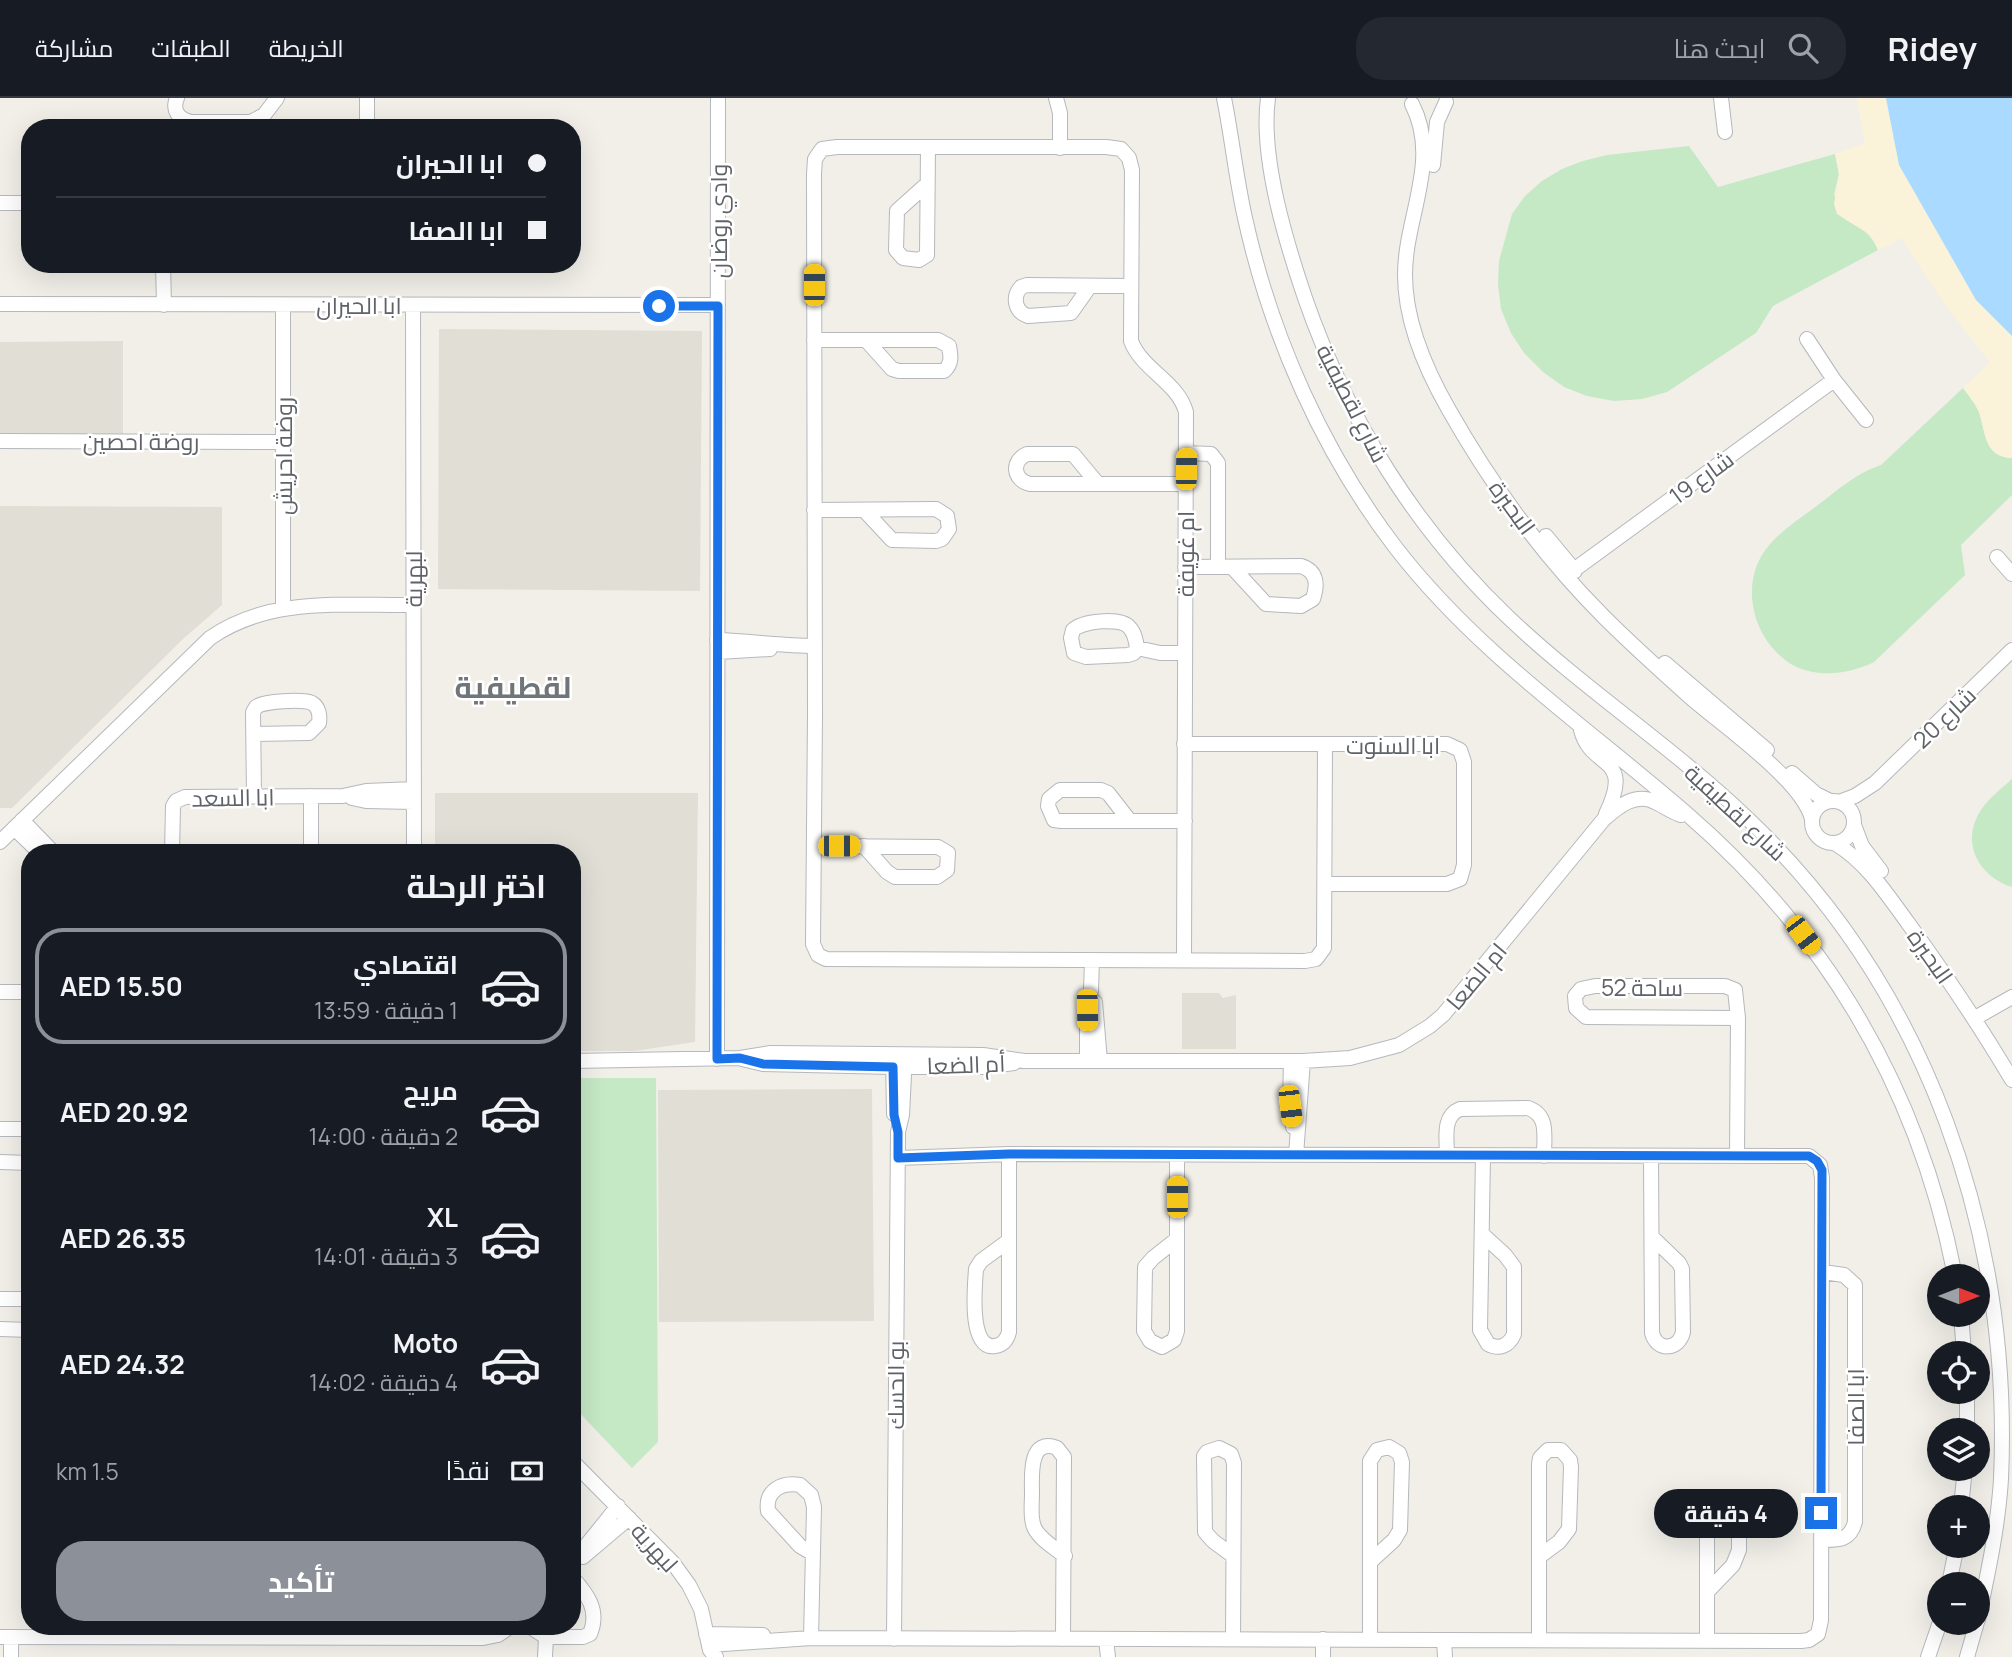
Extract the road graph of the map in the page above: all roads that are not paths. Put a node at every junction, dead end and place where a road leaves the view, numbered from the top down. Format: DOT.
graph roads {
  1 [pos="177,98"];
  2 [pos="277,98"];
  3 [pos="367,98"];
  4 [pos="718,98"];
  5 [pos="1056,98"];
  6 [pos="1064,98"];
  7 [pos="1224,98"];
  8 [pos="1268,98"];
  9 [pos="1721,98"];
  10 [pos="1448,100"];
  11 [pos="1408,101"];
  12 [pos="1060,113"];
  13 [pos="182,119"];
  14 [pos="257,119"];
  15 [pos="368,119"];
  16 [pos="1725,132"];
  17 [pos="928,148"];
  18 [pos="1060,148"];
  19 [pos="927,184"];
  20 [pos="0,203"];
  21 [pos="21,203"];
  22 [pos="1413,236"];
  23 [pos="156,273"];
  24 [pos="162,273"];
  25 [pos="1090,286"];
  26 [pos="1130,286"];
  27 [pos="0,304"];
  28 [pos="283,304"];
  29 [pos="159,305"];
  30 [pos="413,306"];
  31 [pos="718,306"];
  32 [pos="1807,339"];
  33 [pos="814,340"];
  34 [pos="866,340"];
  35 [pos="1835,380"];
  36 [pos="1866,420"];
  37 [pos="0,441"];
  38 [pos="282,442"];
  39 [pos="1186,453"];
  40 [pos="1098,484"];
  41 [pos="1186,484"];
  42 [pos="814,510"];
  43 [pos="864,510"];
  44 [pos="1997,557"];
  45 [pos="1185,567"];
  46 [pos="1225,567"];
  47 [pos="1571,573"];
  48 [pos="2012,573"];
  49 [pos="413,605"];
  50 [pos="283,607"];
  51 [pos="718,646"];
  52 [pos="815,646"];
  53 [pos="1138,649"];
  54 [pos="2012,650"];
  55 [pos="1185,653"];
  56 [pos="1581,727"];
  57 [pos="254,734"];
  58 [pos="1184,744"];
  59 [pos="1325,744"];
  60 [pos="1780,769"];
  61 [pos="1875,783"];
  62 [pos="414,795"];
  63 [pos="254,796"];
  64 [pos="311,796"];
  65 [pos="1834,802"];
  66 [pos="1689,815"];
  67 [pos="1604,819"];
  68 [pos="1812,819"];
  69 [pos="1129,820"];
  70 [pos="1185,821"];
  71 [pos="1854,821"];
  72 [pos="18,824"];
  73 [pos="0,842"];
  74 [pos="33,844"];
  75 [pos="42,844"];
  76 [pos="172,844"];
  77 [pos="311,844"];
  78 [pos="414,844"];
  79 [pos="1836,844"];
  80 [pos="814,846"];
  81 [pos="864,846"];
  82 [pos="1325,884"];
  83 [pos="1916,926"];
  84 [pos="1092,960"];
  85 [pos="1184,960"];
  86 [pos="0,992"];
  87 [pos="21,992"];
  88 [pos="2012,997"];
  89 [pos="1979,1016"];
  90 [pos="1738,1018"];
  91 [pos="717,1059"];
  92 [pos="581,1061"];
  93 [pos="899,1061"];
  94 [pos="1093,1061"];
  95 [pos="1297,1061"];
  96 [pos="2012,1063"];
  97 [pos="2012,1080"];
  98 [pos="0,1129"];
  99 [pos="21,1129"];
  100 [pos="1009,1154"];
  101 [pos="1177,1155"];
  102 [pos="1296,1155"];
  103 [pos="1447,1155"];
  104 [pos="1483,1156"];
  105 [pos="1544,1156"];
  106 [pos="1651,1156"];
  107 [pos="1737,1156"];
  108 [pos="898,1158"];
  109 [pos="0,1162"];
  110 [pos="21,1163"];
  111 [pos="1483,1235"];
  112 [pos="1652,1237"];
  113 [pos="1177,1239"];
  114 [pos="1007,1242"];
  115 [pos="1952,1264"];
  116 [pos="1823,1272"];
  117 [pos="0,1299"];
  118 [pos="21,1299"];
  119 [pos="0,1329"];
  120 [pos="21,1330"];
  121 [pos="581,1470"];
  122 [pos="618,1506"];
  123 [pos="629,1518"];
  124 [pos="1821,1540"];
  125 [pos="581,1552"];
  126 [pos="812,1553"];
  127 [pos="1232,1555"];
  128 [pos="1065,1556"];
  129 [pos="1540,1556"];
  130 [pos="581,1558"];
  131 [pos="1371,1561"];
  132 [pos="1987,1572"];
  133 [pos="581,1589"];
  134 [pos="1708,1591"];
  135 [pos="128,1635"];
  136 [pos="396,1635"];
  137 [pos="498,1635"];
  138 [pos="543,1635"];
  139 [pos="1936,1635"];
  140 [pos="1973,1635"];
  141 [pos="6,1637"];
  142 [pos="546,1637"];
  143 [pos="811,1638"];
  144 [pos="894,1639"];
  145 [pos="1063,1639"];
  146 [pos="1106,1639"];
  147 [pos="1233,1639"];
  148 [pos="1323,1639"];
  149 [pos="1370,1640"];
  150 [pos="1444,1640"];
  151 [pos="1539,1640"];
  152 [pos="1707,1640"];
  153 [pos="1751,1640"];
  154 [pos="709,1649"];
  155 [pos="11,1657"];
  156 [pos="545,1657"];
  157 [pos="1108,1657"];
  158 [pos="1323,1657"];
  159 [pos="1444,1657"];
  160 [pos="1751,1657"];
  161 [pos="1928,1657"];
  162 [pos="1966,1657"];
  1 -- 13 [label="street"];
  2 -- 14 [label="street"];
  3 -- 15 [label="street"];
  4 -- 31 [label="street, وادي روضان"];
  5 -- 12 [label="street"];
  6 -- 12 [label="street"];
  7 -- 56 [label="street, شارع لقطيفية"];
  8 -- 132 [label="street, شارع لقطيفية"];
  9 -- 16 [label="street"];
  10 -- 11 [label="street"];
  10 -- 22 [label="street, البحيرة"];
  11 -- 22 [label="street, البحيرة"];
  12 -- 18 [label="street"];
  17 -- 18 [label="street, ام غويفة"];
  17 -- 19 [label="street"];
  17 -- 33 [label="street, ام غويفة"];
  18 -- 26 [label="street, ام غويفة"];
  19 -- 19 [label="street"];
  20 -- 21 [label="street"];
  22 -- 47 [label="street, البحيرة"];
  23 -- 29 [label="street"];
  24 -- 29 [label="street"];
  25 -- 25 [label="street"];
  25 -- 26 [label="street"];
  26 -- 39 [label="street, ام غويفة"];
  27 -- 29 [label="street, ابا الحيران"];
  28 -- 29 [label="street, ابا الحيران"];
  28 -- 30 [label="street, ابا الحيران"];
  28 -- 38 [label="street, روضة احريش"];
  30 -- 31 [label="street, ابا الحيران"];
  30 -- 49 [label="street, لبهرية"];
  31 -- 51 [label="street, وادي روضان"];
  32 -- 35 [label="street"];
  33 -- 34 [label="street"];
  33 -- 42 [label="street, ام غويفة"];
  34 -- 34 [label="street"];
  35 -- 36 [label="street"];
  35 -- 47 [label="street, شارع 19"];
  37 -- 38 [label="street, روضة احصين"];
  38 -- 50 [label="street, روضة احريش"];
  39 -- 41 [label="street, ام غويفة"];
  39 -- 46 [label="street"];
  40 -- 40 [label="street"];
  40 -- 41 [label="street"];
  41 -- 45 [label="street, ام غويفة"];
  42 -- 43 [label="street"];
  42 -- 52 [label="street, ام غويفة"];
  43 -- 43 [label="street"];
  44 -- 48 [label="street"];
  45 -- 46 [label="street"];
  45 -- 55 [label="street, ام غويفة"];
  46 -- 46 [label="street"];
  47 -- 60 [label="street, البحيرة"];
  49 -- 50 [label="street"];
  49 -- 62 [label="street, لبهرية"];
  50 -- 72 [label="street"];
  51 -- 52 [label="street"];
  51 -- 91 [label="street, وادي روضان"];
  52 -- 80 [label="street, ام غويفة"];
  53 -- 55 [label="street"];
  54 -- 61 [label="street, شارع 20"];
  55 -- 58 [label="street, ام غويفة"];
  56 -- 66 [label="street, شارع لقطيفية"];
  56 -- 67 [label="street, ام الضعا"];
  57 -- 57 [label="street"];
  57 -- 63 [label="street"];
  58 -- 59 [label="street, ابا السنوت"];
  58 -- 70 [label="street, ام غويفة"];
  59 -- 82 [label="street, ام غويفة"];
  59 -- 82 [label="street, ابا السنوت"];
  60 -- 65 [label="street, البحيرة"];
  60 -- 68 [label="street, البحيرة"];
  61 -- 65 [label="street, شارع 20"];
  61 -- 71 [label="street, شارع 20"];
  62 -- 64 [label="street, ابا السعد"];
  62 -- 78 [label="street, لبهرية"];
  63 -- 64 [label="street, ابا السعد"];
  63 -- 76 [label="street, ابا السعد"];
  64 -- 77 [label="street"];
  65 -- 68 [label="street"];
  65 -- 71 [label="street"];
  66 -- 67 [label="street, ام الضعا"];
  66 -- 115 [label="street, شارع لقطيفية"];
  67 -- 95 [label="street, ام الضعا"];
  68 -- 79 [label="street"];
  69 -- 69 [label="street"];
  69 -- 70 [label="street"];
  70 -- 85 [label="street, ام غويفة"];
  71 -- 79 [label="street"];
  71 -- 83 [label="street, البحيرة"];
  72 -- 73 [label="street"];
  72 -- 74 [label="street"];
  72 -- 75 [label="street"];
  79 -- 83 [label="street, البحيرة"];
  80 -- 81 [label="street"];
  80 -- 84 [label="street, ام غويفة"];
  81 -- 81 [label="street"];
  82 -- 85 [label="street, ام غويفة"];
  83 -- 89 [label="street, البحيرة"];
  84 -- 85 [label="street, ام غويفة"];
  84 -- 94 [label="street"];
  86 -- 87 [label="street"];
  88 -- 89 [label="street"];
  89 -- 96 [label="street, البحيرة"];
  89 -- 97 [label="street, البحيرة"];
  90 -- 90 [label="street, ساحة 52"];
  90 -- 107 [label="street, ساحة 52"];
  91 -- 92 [label="street, أم الضعا"];
  91 -- 93 [label="street, أم الضعا"];
  93 -- 94 [label="street, أم الضعا"];
  93 -- 108 [label="street, بو الحسك"];
  94 -- 95 [label="street, أم الضعا"];
  95 -- 102 [label="street"];
  98 -- 99 [label="street"];
  100 -- 101 [label="street, ابا الصفا"];
  100 -- 108 [label="street, ابا الصفا"];
  100 -- 114 [label="street"];
  101 -- 102 [label="street, ابا الصفا"];
  101 -- 113 [label="street"];
  102 -- 103 [label="street, ابا الصفا"];
  103 -- 104 [label="street, ابا الصفا"];
  103 -- 105 [label="street"];
  104 -- 105 [label="street, ابا الصفا"];
  104 -- 111 [label="street"];
  105 -- 106 [label="street, ابا الصفا"];
  106 -- 107 [label="street, ابا الصفا"];
  106 -- 112 [label="street"];
  107 -- 116 [label="street, ابا الصفا"];
  108 -- 144 [label="street, بو الحسك"];
  109 -- 110 [label="street"];
  111 -- 111 [label="street"];
  112 -- 112 [label="street"];
  113 -- 113 [label="street"];
  114 -- 114 [label="street"];
  116 -- 124 [label="street, ابا الصفا"];
  116 -- 124 [label="street, ابا الصفا"];
  117 -- 118 [label="street"];
  119 -- 120 [label="street"];
  121 -- 122 [label="street, لبهرية"];
  122 -- 123 [label="street, لبهرية"];
  122 -- 125 [label="street"];
  123 -- 130 [label="street"];
  123 -- 154 [label="street, لبهرية"];
  124 -- 153 [label="street, ابا الصفا"];
  126 -- 126 [label="street"];
  126 -- 143 [label="street"];
  127 -- 127 [label="street"];
  127 -- 147 [label="street"];
  128 -- 128 [label="street"];
  128 -- 145 [label="street"];
  129 -- 129 [label="street"];
  129 -- 151 [label="street"];
  131 -- 131 [label="street"];
  131 -- 149 [label="street"];
  133 -- 142 [label="street"];
  134 -- 134 [label="street"];
  134 -- 152 [label="street"];
  135 -- 141 [label="street"];
  136 -- 137 [label="street"];
  138 -- 142 [label="street"];
  139 -- 161 [label="street"];
  140 -- 162 [label="street, شارع لقطيفية"];
  141 -- 155 [label="street"];
  142 -- 156 [label="street"];
  143 -- 144 [label="street, ابا الصفا"];
  143 -- 154 [label="street, ابا الصفا"];
  144 -- 145 [label="street, ابا الصفا"];
  145 -- 146 [label="street, ابا الصفا"];
  146 -- 147 [label="street, ابا الصفا"];
  146 -- 157 [label="street"];
  147 -- 148 [label="street, ابا الصفا"];
  148 -- 149 [label="street, ابا الصفا"];
  148 -- 158 [label="street"];
  149 -- 150 [label="street, ابا الصفا"];
  150 -- 151 [label="street, ابا الصفا"];
  150 -- 159 [label="street"];
  151 -- 152 [label="street, ابا الصفا"];
  152 -- 153 [label="street, ابا الصفا"];
  153 -- 160 [label="street"];
}
